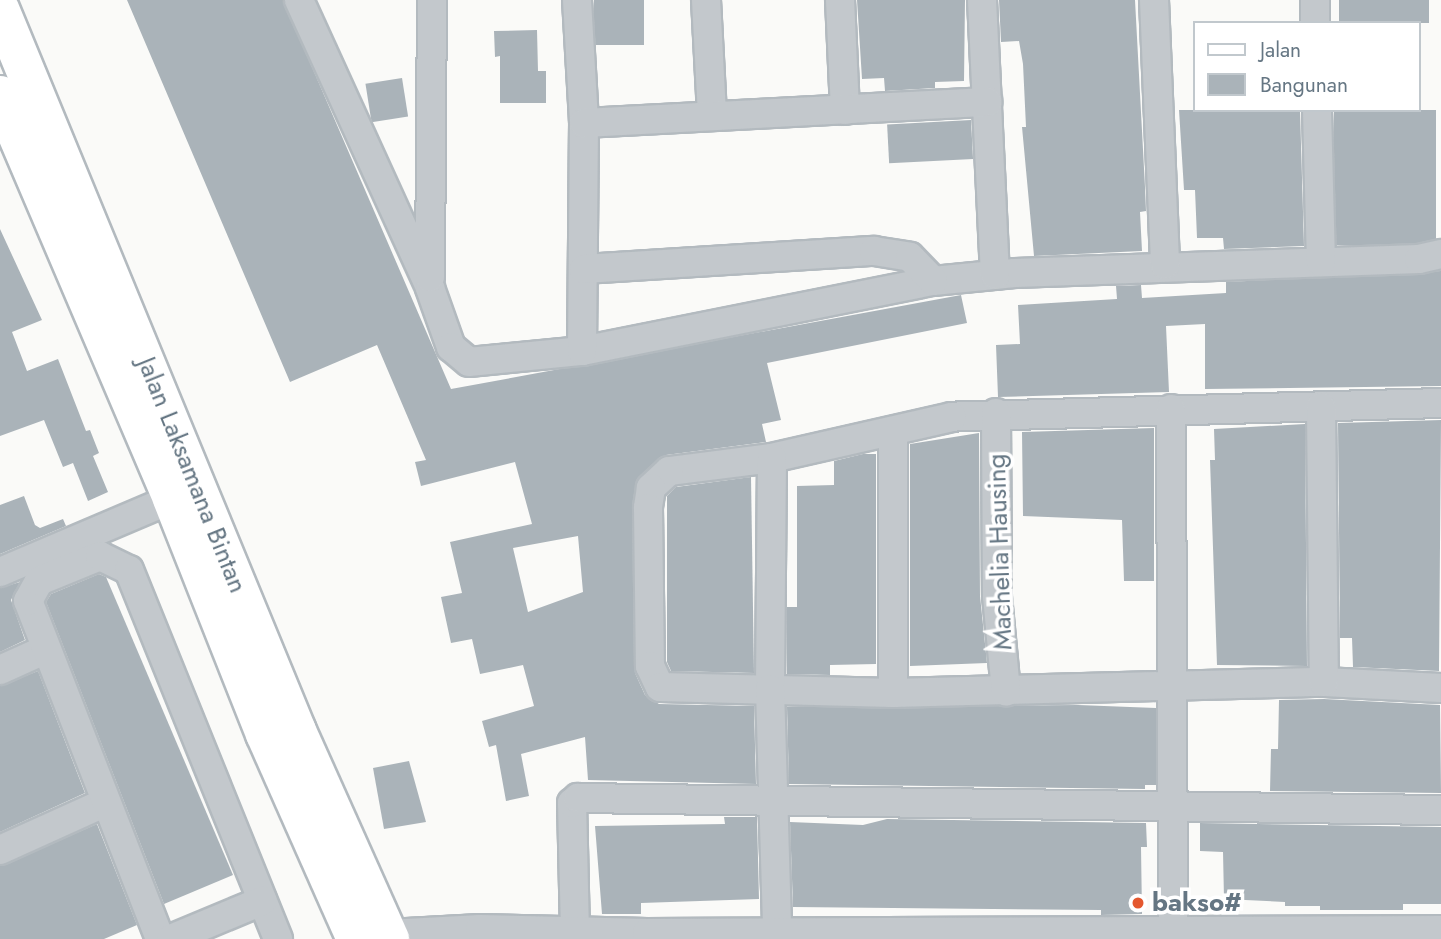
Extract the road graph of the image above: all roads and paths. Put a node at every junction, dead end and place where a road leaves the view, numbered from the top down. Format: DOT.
graph roads {
  1 [pos="299,0"];
  2 [pos="432,0"];
  3 [pos="577,0"];
  4 [pos="706,0"];
  5 [pos="840,0"];
  6 [pos="982,0"];
  7 [pos="1154,0"];
  8 [pos="1315,0"];
  9 [pos="0,9"];
  10 [pos="1315,21"];
  11 [pos="0,95"];
  12 [pos="987,102"];
  13 [pos="845,110"];
  14 [pos="1317,112"];
  15 [pos="712,116"];
  16 [pos="584,123"];
  17 [pos="1441,254"];
  18 [pos="1321,262"];
  19 [pos="1165,265"];
  20 [pos="584,270"];
  21 [pos="995,275"];
  22 [pos="933,281"];
  23 [pos="430,288"];
  24 [pos="100,289"];
  25 [pos="582,351"];
  26 [pos="1441,403"];
  27 [pos="1321,407"];
  28 [pos="1171,409"];
  29 [pos="996,413"];
  30 [pos="893,431"];
  31 [pos="772,458"];
  32 [pos="172,499"];
  33 [pos="0,572"];
  34 [pos="44,650"];
  35 [pos="0,670"];
  36 [pos="1324,682"];
  37 [pos="1170,686"];
  38 [pos="1441,688"];
  39 [pos="770,689"];
  40 [pos="1006,692"];
  41 [pos="893,694"];
  42 [pos="104,803"];
  43 [pos="774,803"];
  44 [pos="1171,806"];
  45 [pos="1441,810"];
  46 [pos="0,849"];
  47 [pos="262,901"];
  48 [pos="1441,930"];
  49 [pos="777,932"];
  50 [pos="575,933"];
  51 [pos="1173,935"];
  52 [pos="648,936"];
  53 [pos="378,937"];
  54 [pos="160,939"];
  55 [pos="172,939"];
  56 [pos="278,939"];
  1 -- 23 [label="street"];
  2 -- 23 [label="street"];
  3 -- 16 [label="street"];
  4 -- 15 [label="street"];
  5 -- 13 [label="street"];
  6 -- 12 [label="street"];
  7 -- 19 [label="street"];
  8 -- 10 [label="street"];
  9 -- 24 [label="main road, Jalan Laksamana Bintan"];
  11 -- 24 [label="main road, Jalan Laksamana Bintan"];
  12 -- 13 [label="street"];
  12 -- 21 [label="street"];
  13 -- 15 [label="street"];
  14 -- 18 [label="street"];
  15 -- 16 [label="street"];
  16 -- 20 [label="street"];
  17 -- 18 [label="street"];
  18 -- 19 [label="street"];
  19 -- 21 [label="street"];
  20 -- 22 [label="street"];
  20 -- 25 [label="street"];
  21 -- 22 [label="street"];
  22 -- 25 [label="street"];
  23 -- 25 [label="street"];
  24 -- 32 [label="main road, Jalan Laksamana Bintan"];
  24 -- 53 [label="main road, Jalan Laksamana Bintan"];
  26 -- 27 [label="street"];
  27 -- 28 [label="street"];
  27 -- 36 [label="street"];
  28 -- 29 [label="street"];
  28 -- 37 [label="street"];
  29 -- 30 [label="street"];
  29 -- 40 [label="street, Machelia Hausing"];
  30 -- 31 [label="street"];
  30 -- 41 [label="street"];
  31 -- 39 [label="street"];
  31 -- 39 [label="street"];
  32 -- 33 [label="street"];
  32 -- 53 [label="main road, Jalan Laksamana Bintan"];
  34 -- 35 [label="street"];
  34 -- 42 [label="street"];
  34 -- 47 [label="street"];
  36 -- 37 [label="street"];
  36 -- 38 [label="street"];
  37 -- 40 [label="street"];
  37 -- 44 [label="street"];
  39 -- 41 [label="street"];
  39 -- 43 [label="street"];
  40 -- 41 [label="street"];
  42 -- 46 [label="street"];
  42 -- 54 [label="street"];
  43 -- 44 [label="street"];
  43 -- 49 [label="street"];
  43 -- 50 [label="street"];
  44 -- 45 [label="street"];
  44 -- 51 [label="street"];
  47 -- 55 [label="street"];
  47 -- 56 [label="street"];
  48 -- 51 [label="street"];
  49 -- 51 [label="street"];
  49 -- 52 [label="street"];
  50 -- 52 [label="street"];
  50 -- 53 [label="street"];
}
